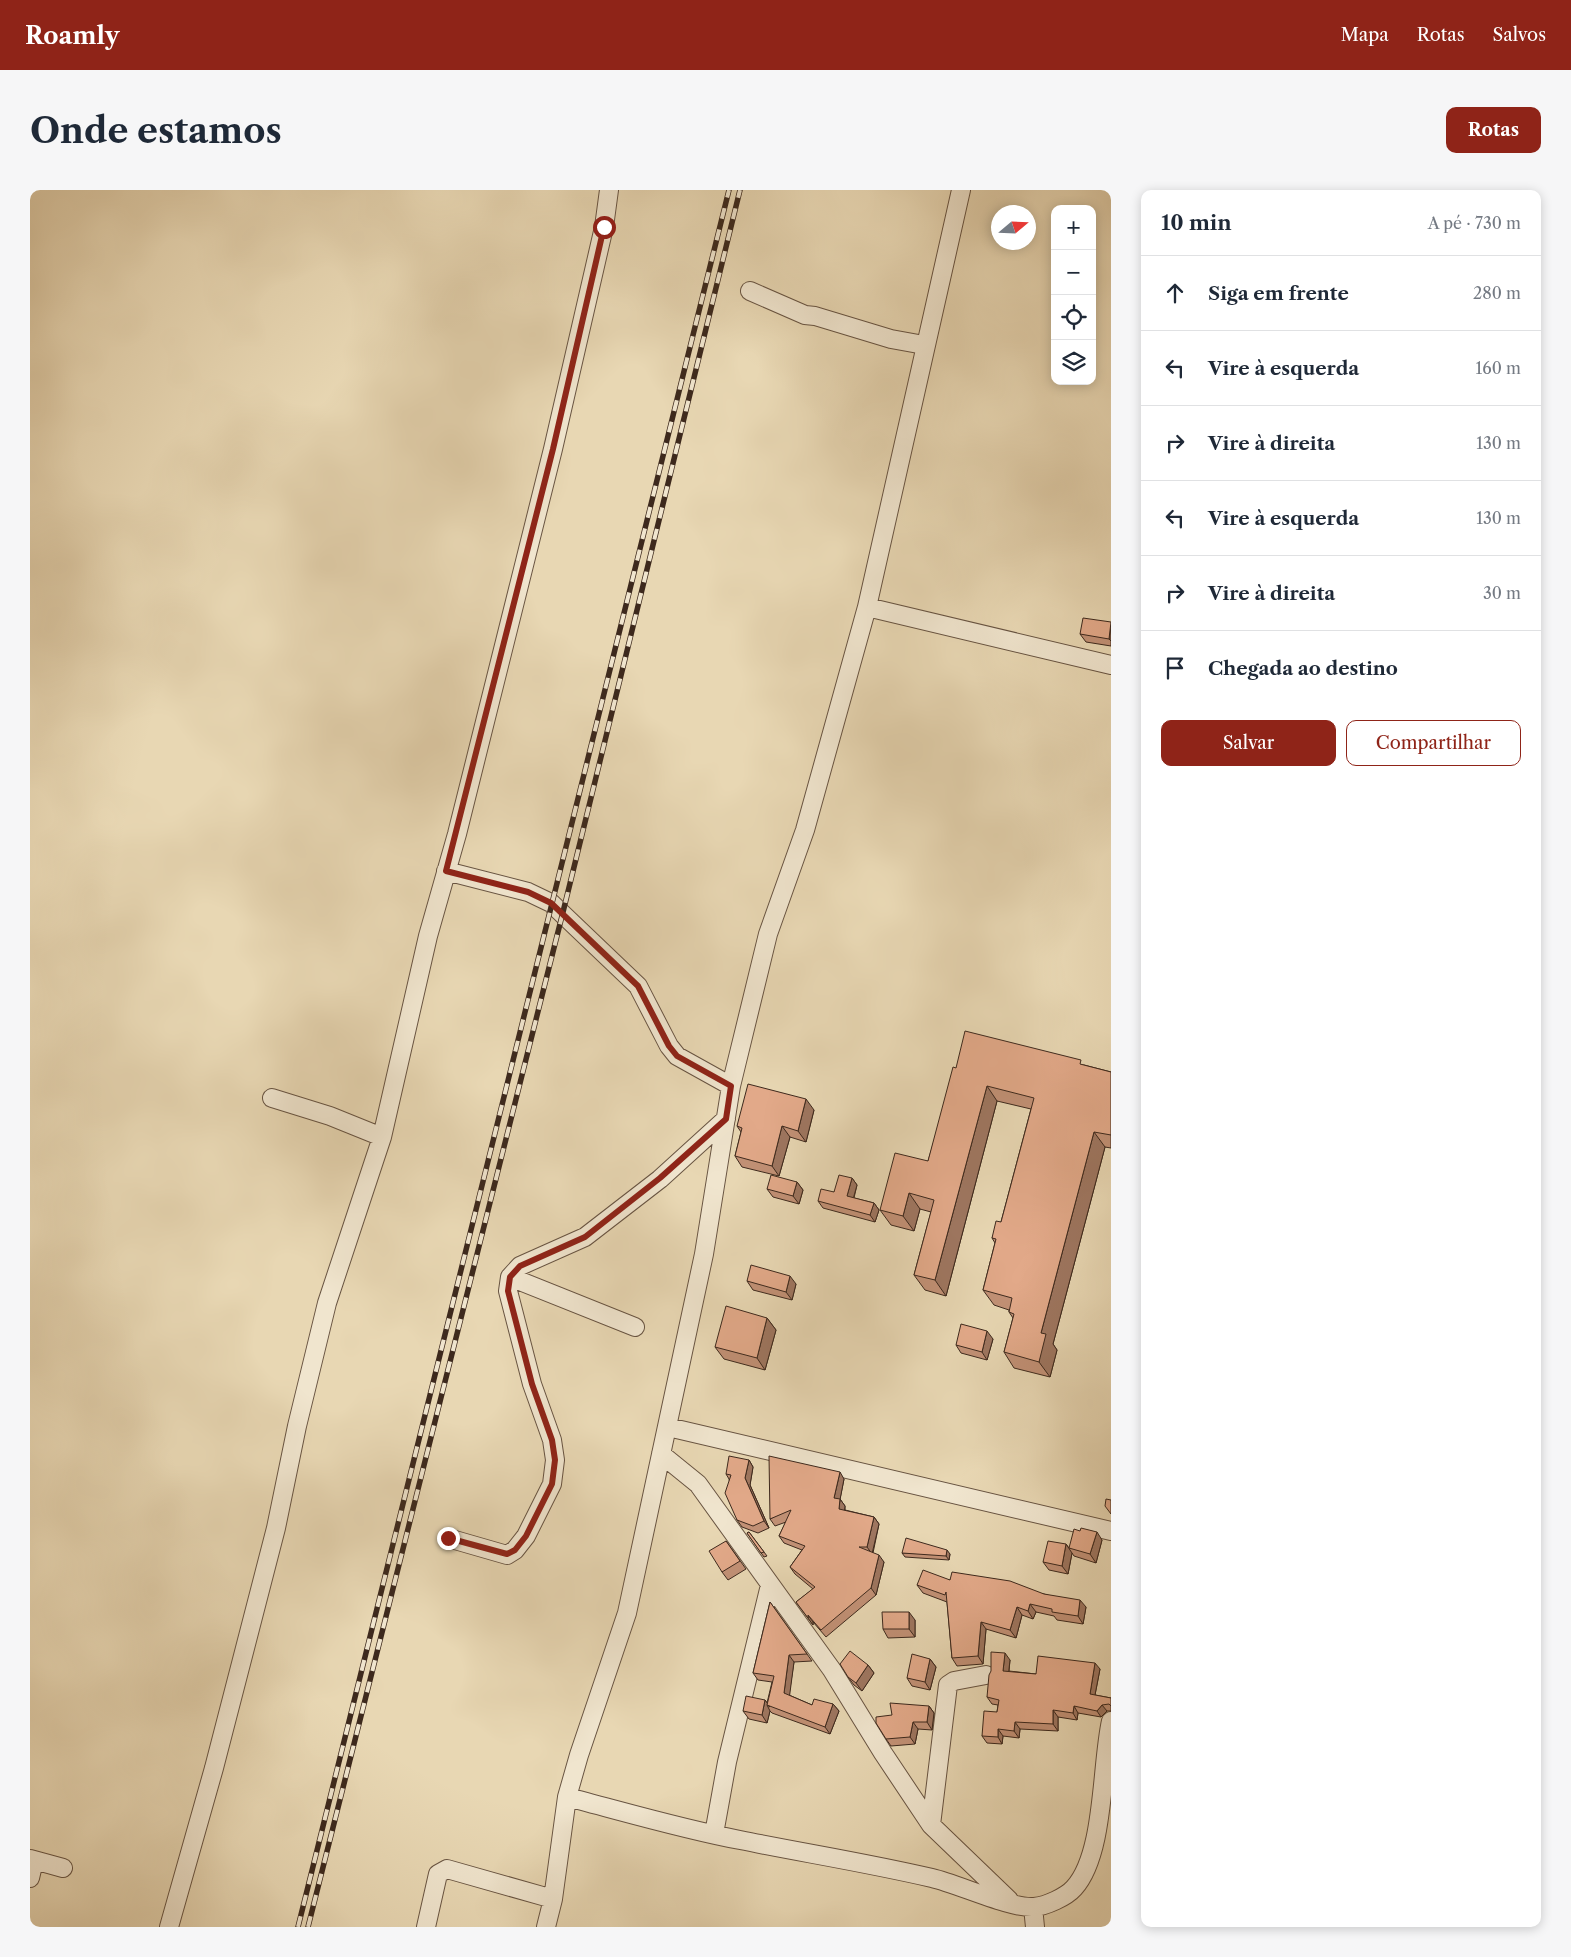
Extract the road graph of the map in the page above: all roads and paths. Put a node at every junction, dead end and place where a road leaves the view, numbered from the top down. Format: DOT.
graph roads {
  1 [pos="609,190"];
  2 [pos="961,190"];
  3 [pos="750,290"];
  4 [pos="924,345"];
  5 [pos="867,606"];
  6 [pos="1111,666"];
  7 [pos="446,871"];
  8 [pos="731,1086"];
  9 [pos="272,1098"];
  10 [pos="726,1119"];
  11 [pos="382,1137"];
  12 [pos="510,1277"];
  13 [pos="635,1327"];
  14 [pos="668,1427"];
  15 [pos="661,1454"];
  16 [pos="1111,1532"];
  17 [pos="448,1538"];
  18 [pos="770,1585"];
  19 [pos="986,1675"];
  20 [pos="1111,1721"];
  21 [pos="567,1797"];
  22 [pos="931,1825"];
  23 [pos="714,1834"];
  24 [pos="31,1866"];
  25 [pos="63,1868"];
  26 [pos="553,1899"];
  27 [pos="1015,1905"];
  28 [pos="1033,1907"];
  29 [pos="170,1927"];
  30 [pos="426,1927"];
  31 [pos="546,1927"];
  32 [pos="1035,1927"];
  1 -- 7 [label="street"];
  2 -- 4 [label="street"];
  3 -- 4 [label="street"];
  4 -- 5 [label="street"];
  5 -- 6 [label="street"];
  5 -- 8 [label="street"];
  7 -- 8 [label="street"];
  7 -- 11 [label="street"];
  8 -- 10 [label="street"];
  9 -- 11 [label="street"];
  10 -- 12 [label="street"];
  10 -- 14 [label="street"];
  11 -- 29 [label="street"];
  12 -- 13 [label="street"];
  12 -- 17 [label="street"];
  14 -- 15 [label="street"];
  14 -- 16 [label="street"];
  15 -- 18 [label="street"];
  15 -- 21 [label="street"];
  18 -- 22 [label="street"];
  18 -- 23 [label="street"];
  19 -- 22 [label="street"];
  20 -- 28 [label="street"];
  21 -- 23 [label="street"];
  21 -- 26 [label="street"];
  22 -- 27 [label="street"];
  23 -- 27 [label="street"];
  24 -- 25 [label="street"];
  26 -- 30 [label="street"];
  26 -- 31 [label="street"];
  27 -- 28 [label="street"];
  28 -- 32 [label="street"];
}
